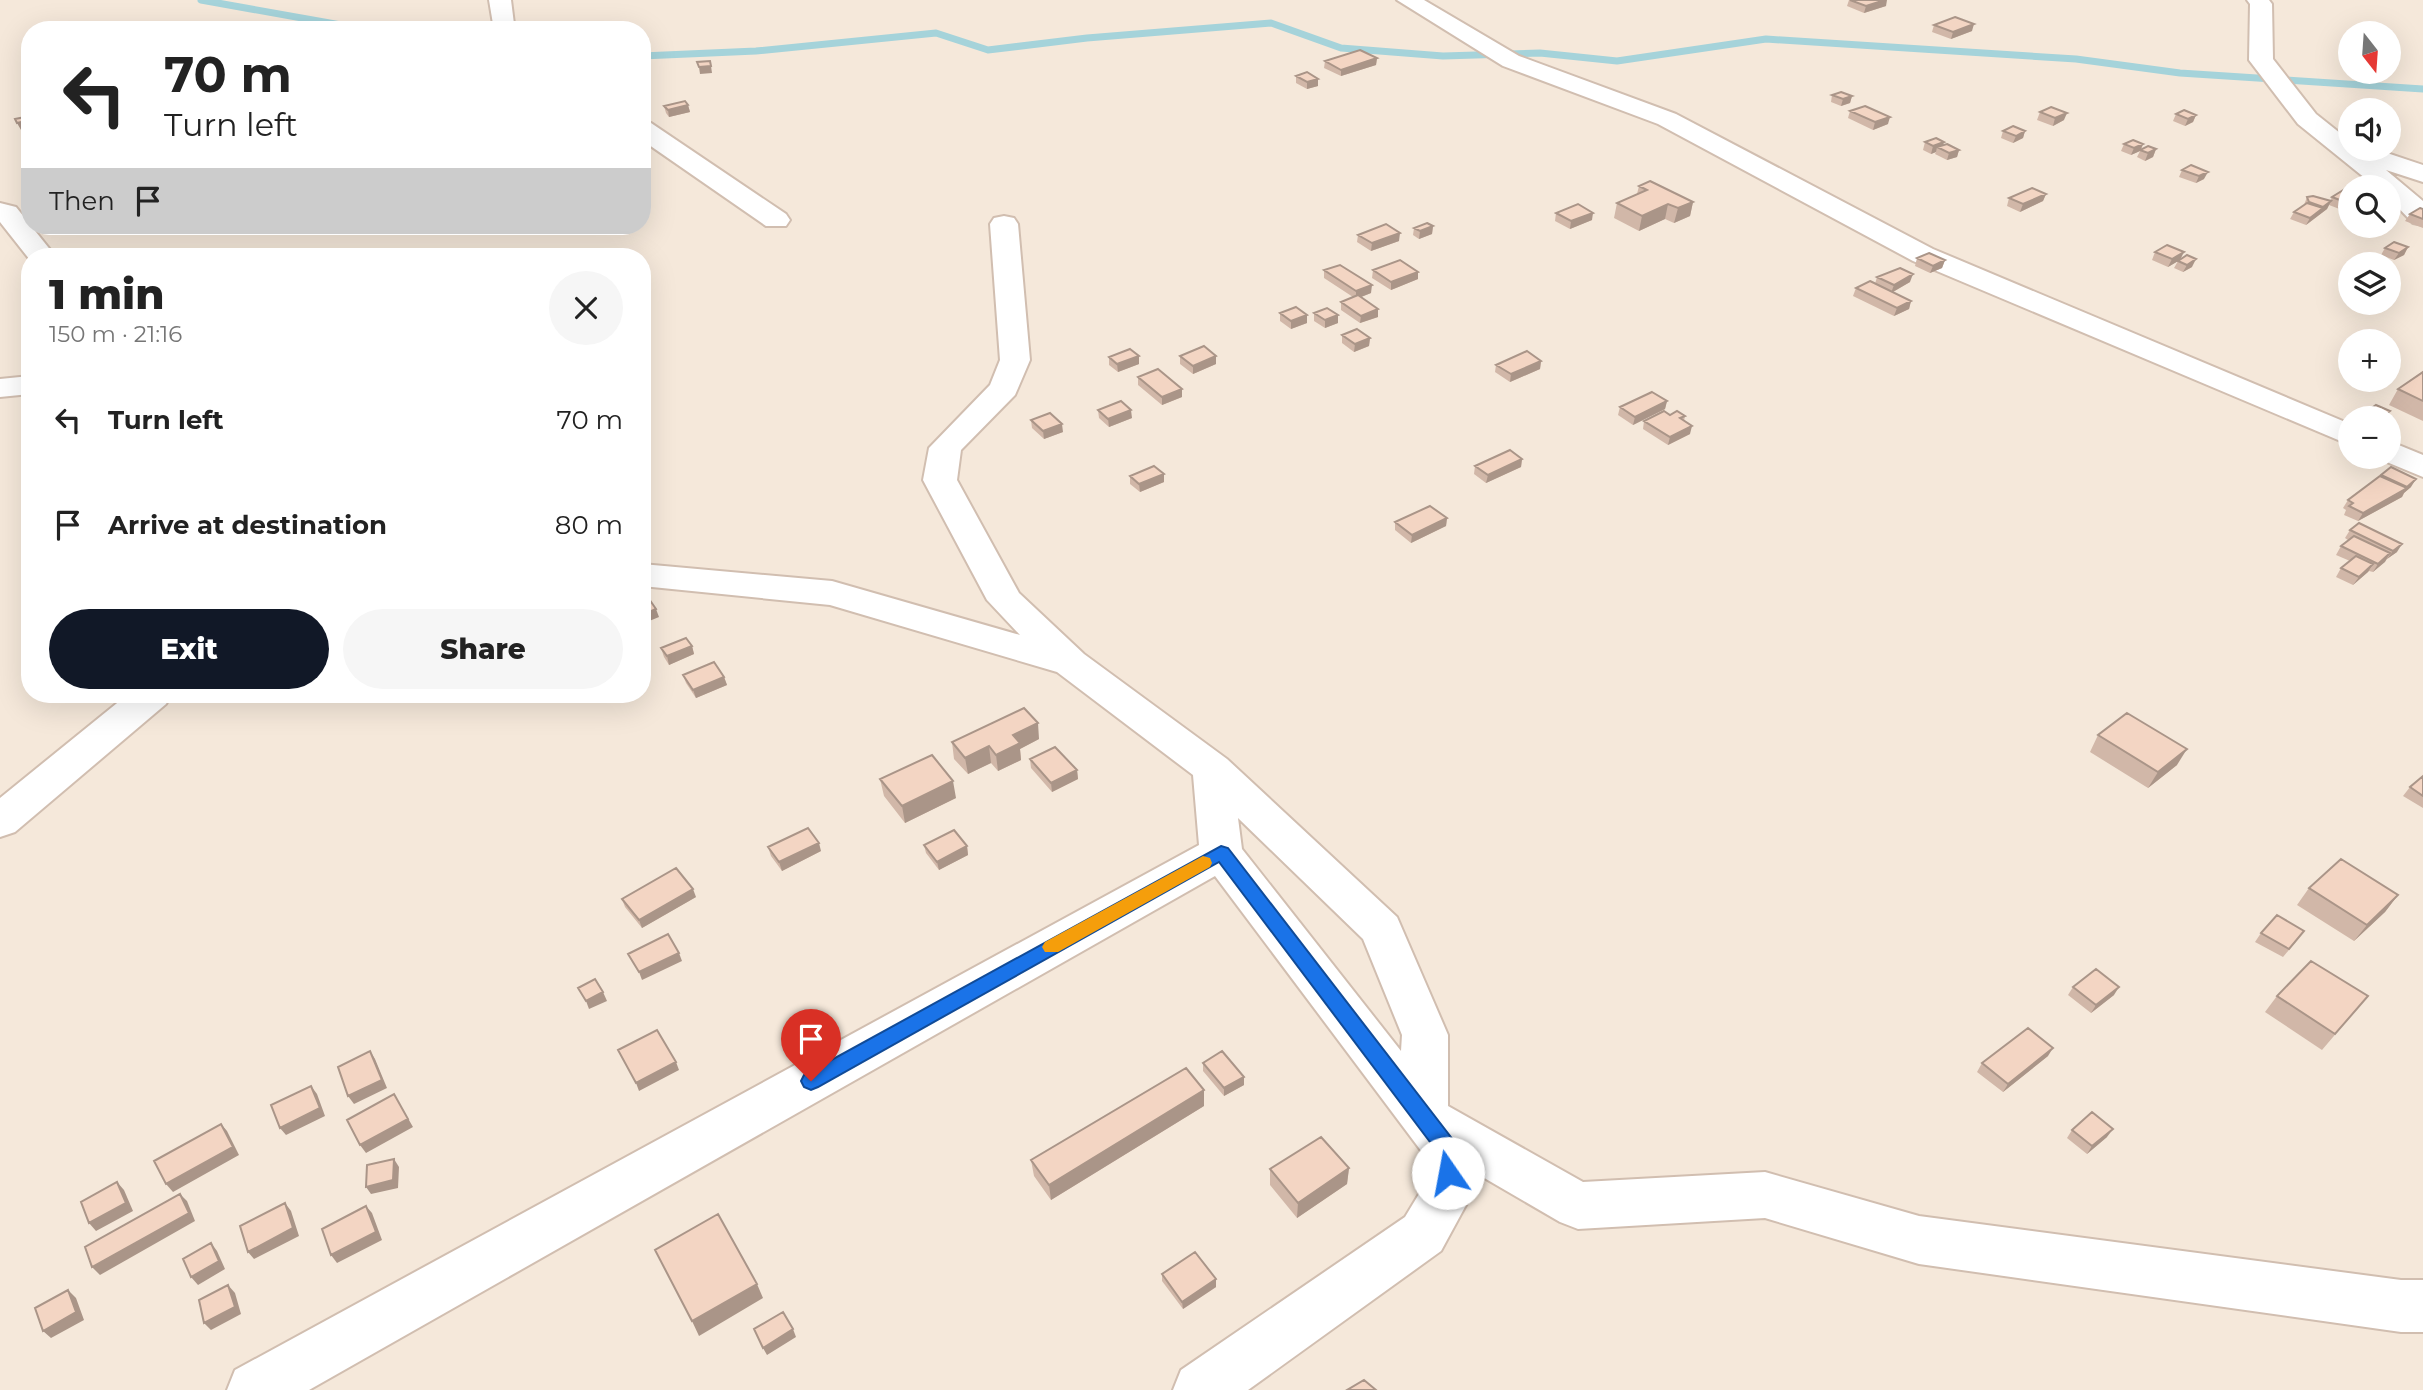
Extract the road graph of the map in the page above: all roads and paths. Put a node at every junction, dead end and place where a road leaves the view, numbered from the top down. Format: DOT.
graph roads {
  1 [pos="500,0"];
  2 [pos="1408,0"];
  3 [pos="2258,0"];
  4 [pos="502,21"];
  5 [pos="651,134"];
  6 [pos="2338,141"];
  7 [pos="2362,161"];
  8 [pos="2387,161"];
  9 [pos="2423,174"];
  10 [pos="0,211"];
  11 [pos="2423,217"];
  12 [pos="776,220"];
  13 [pos="1004,225"];
  14 [pos="21,230"];
  15 [pos="21,387"];
  16 [pos="0,388"];
  17 [pos="2338,430"];
  18 [pos="2401,457"];
  19 [pos="2423,467"];
  20 [pos="651,576"];
  21 [pos="1071,663"];
  22 [pos="142,703"];
  23 [pos="1213,769"];
  24 [pos="0,821"];
  25 [pos="1221,853"];
  26 [pos="1424,1118"];
  27 [pos="2423,1306"];
  28 [pos="255,1390"];
  29 [pos="1200,1390"];
  1 -- 4 [label="street"];
  2 -- 17 [label="street"];
  3 -- 6 [label="street"];
  5 -- 12 [label="street"];
  7 -- 11 [label="street"];
  8 -- 9 [label="street"];
  10 -- 14 [label="street"];
  13 -- 21 [label="street"];
  15 -- 16 [label="street"];
  18 -- 19 [label="street"];
  20 -- 21 [label="street"];
  21 -- 23 [label="street"];
  22 -- 24 [label="street"];
  23 -- 25 [label="street"];
  23 -- 26 [label="street"];
  25 -- 26 [label="street"];
  25 -- 28 [label="street"];
  26 -- 27 [label="street"];
  26 -- 29 [label="street"];
}
